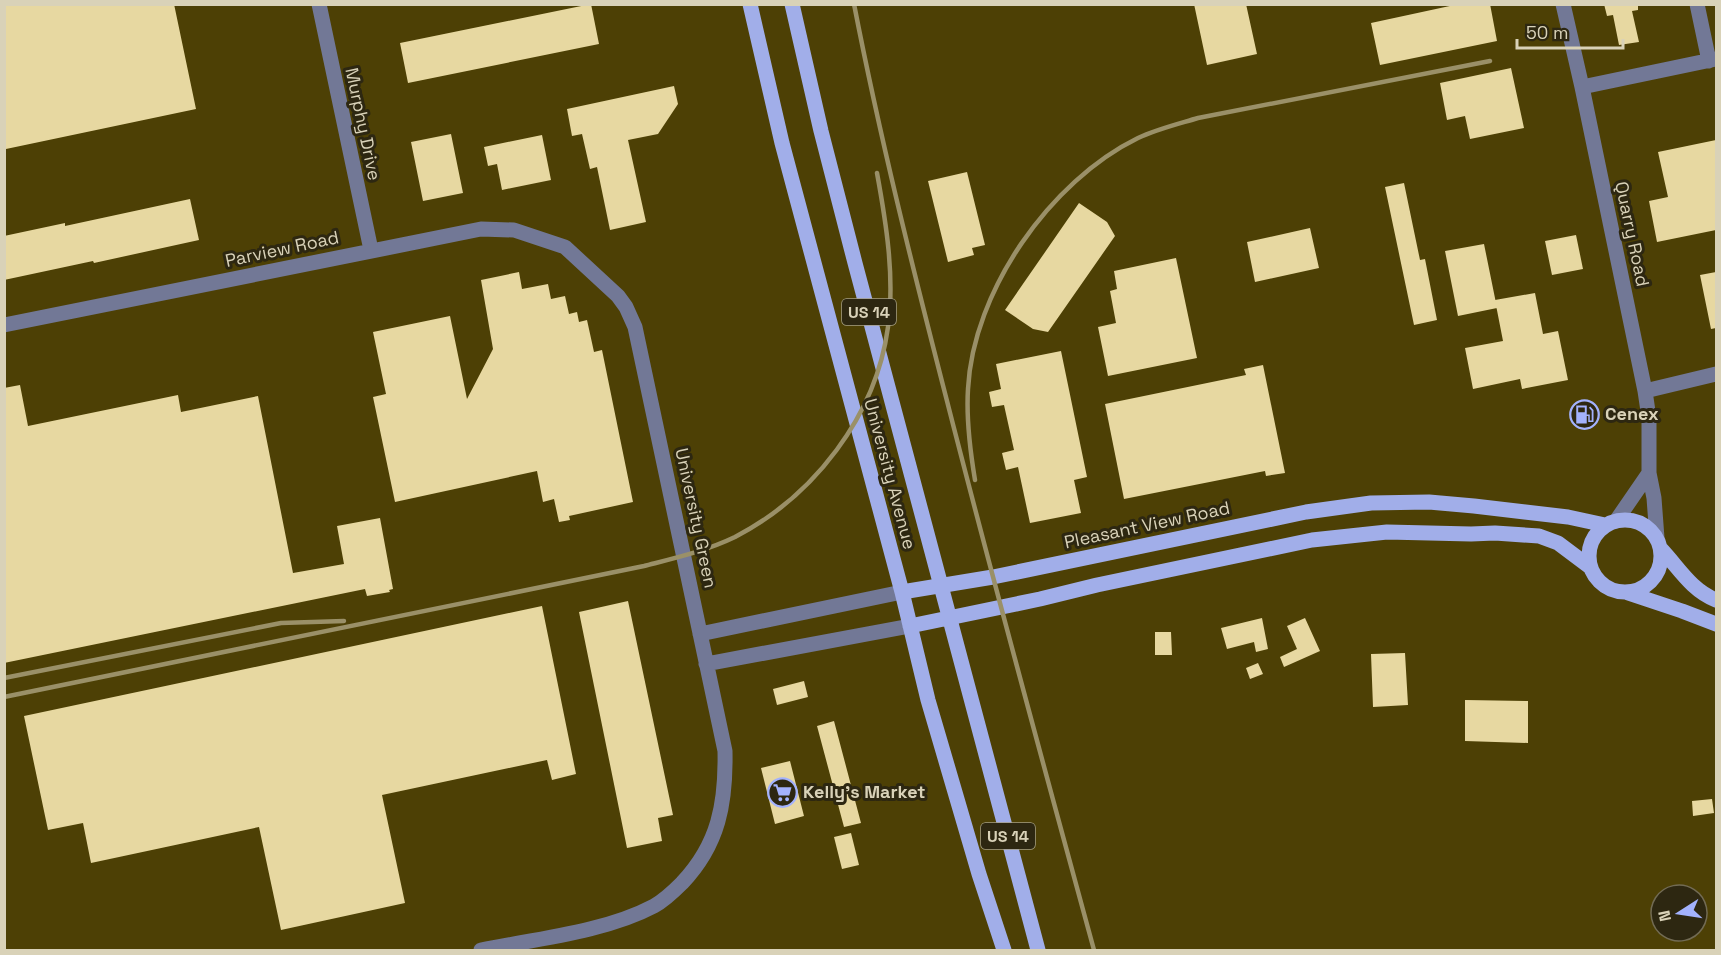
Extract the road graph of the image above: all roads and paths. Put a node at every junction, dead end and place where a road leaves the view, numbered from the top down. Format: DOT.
graph roads {
  1 [pos="319,4"];
  2 [pos="750,4"];
  3 [pos="792,4"];
  4 [pos="1563,4"];
  5 [pos="1697,4"];
  6 [pos="1713,60"];
  7 [pos="1582,87"];
  8 [pos="566,249"];
  9 [pos="371,250"];
  10 [pos="4,325"];
  11 [pos="1716,374"];
  12 [pos="1645,391"];
  13 [pos="1649,473"];
  14 [pos="1611,523"];
  15 [pos="1659,543"];
  16 [pos="1590,567"];
  17 [pos="942,585"];
  18 [pos="902,592"];
  19 [pos="1628,593"];
  20 [pos="1716,600"];
  21 [pos="951,617"];
  22 [pos="1716,624"];
  23 [pos="910,626"];
  24 [pos="700,634"];
  25 [pos="706,664"];
  26 [pos="481,951"];
  27 [pos="1004,951"];
  28 [pos="1038,951"];
  1 -- 9 [label="street, Murphy Drive"];
  2 -- 18 [label="main road, University Avenue / US 14"];
  3 -- 17 [label="main road, University Avenue / US 14"];
  4 -- 7 [label="street, Quarry Road"];
  5 -- 6 [label="street"];
  6 -- 7 [label="street"];
  7 -- 12 [label="street, Quarry Road"];
  8 -- 9 [label="street, Parview Road"];
  8 -- 24 [label="street, University Green"];
  9 -- 10 [label="street, Parview Road"];
  11 -- 12 [label="street"];
  12 -- 13 [label="street, Quarry Road"];
  13 -- 14 [label="street"];
  13 -- 15 [label="street, Quarry Road"];
  14 -- 15 [label="main road"];
  14 -- 16 [label="main road"];
  14 -- 17 [label="main road, Pleasant View Road"];
  15 -- 19 [label="main road"];
  15 -- 20 [label="main road"];
  16 -- 19 [label="main road"];
  16 -- 21 [label="main road"];
  17 -- 18 [label="main road, Pleasant View Road"];
  17 -- 21 [label="main road, University Avenue / US 14"];
  18 -- 23 [label="main road, University Avenue / US 14"];
  18 -- 24 [label="street, Pleasant View Road"];
  19 -- 22 [label="main road"];
  21 -- 23 [label="main road"];
  21 -- 28 [label="main road, University Avenue / US 14"];
  23 -- 25 [label="street"];
  23 -- 27 [label="main road, University Avenue / US 14"];
  24 -- 25 [label="street, University Green"];
  25 -- 26 [label="street, University Green"];
}
